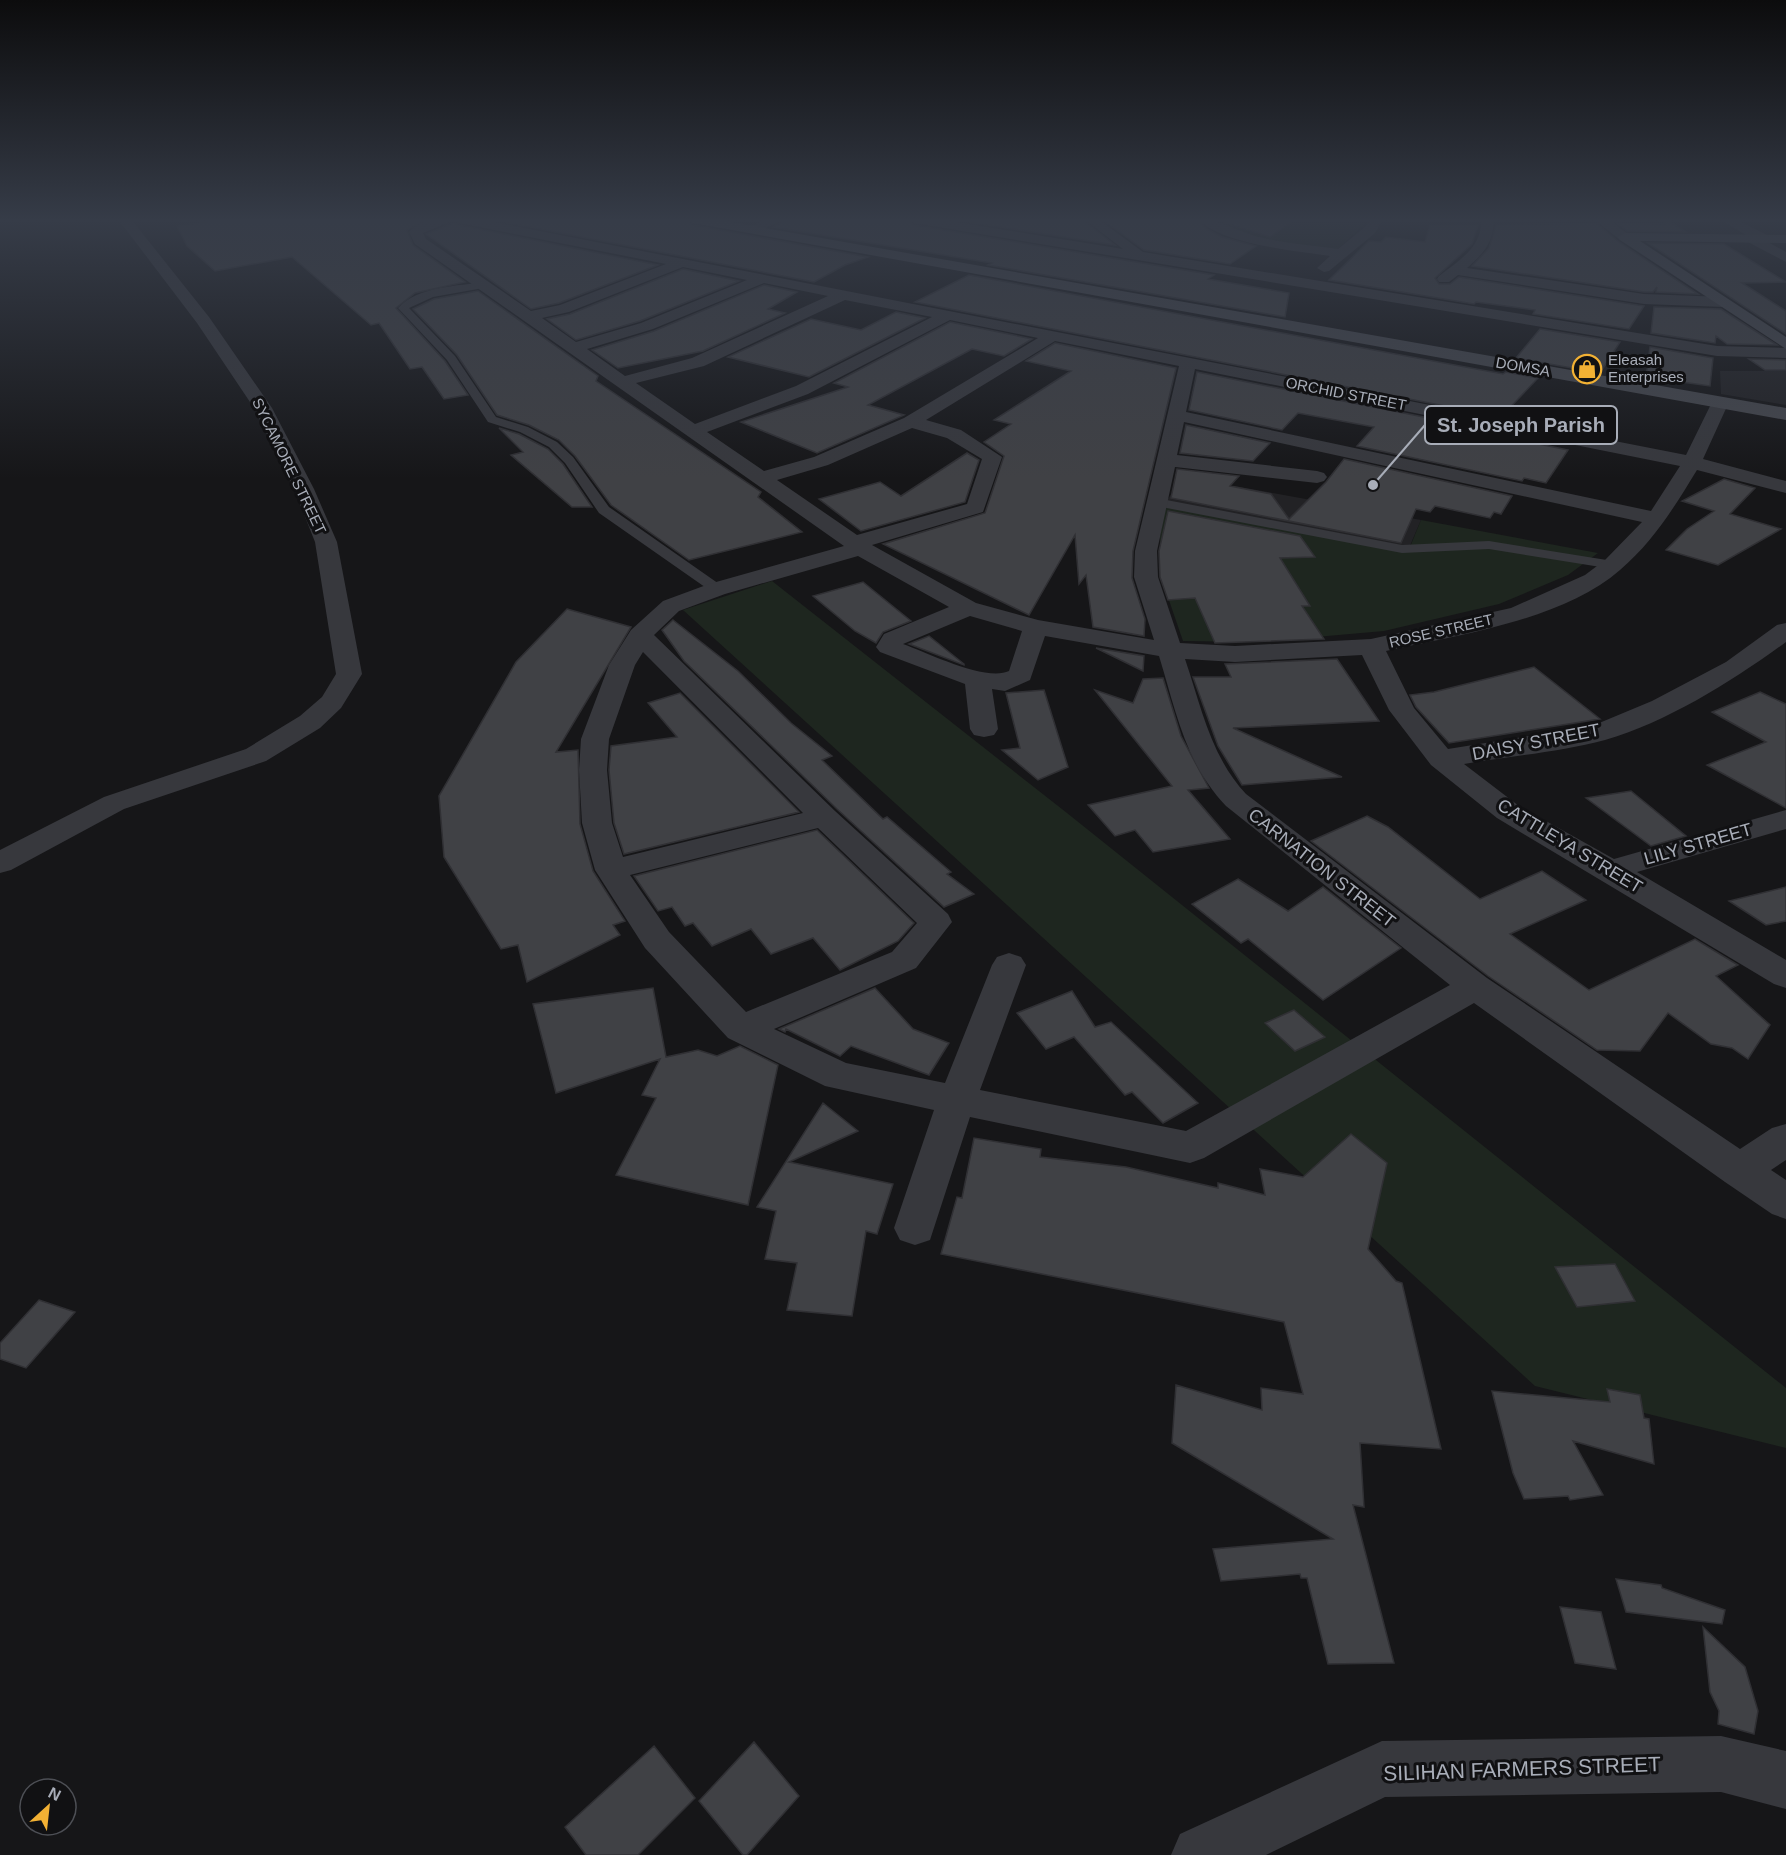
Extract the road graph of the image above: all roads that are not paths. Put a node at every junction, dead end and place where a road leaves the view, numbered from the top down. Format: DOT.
graph roads {
  1 [pos="192,306"];
  2 [pos="405,306"];
  3 [pos="516,306"];
  4 [pos="573,306"];
  5 [pos="696,306"];
  6 [pos="820,306"];
  7 [pos="898,306"];
  8 [pos="1180,306"];
  9 [pos="1433,306"];
  10 [pos="1729,306"];
  11 [pos="948,315"];
  12 [pos="531,316"];
  13 [pos="1052,336"];
  14 [pos="1786,344"];
  15 [pos="576,347"];
  16 [pos="1786,353"];
  17 [pos="1188,362"];
  18 [pos="625,381"];
  19 [pos="1720,402"];
  20 [pos="1786,414"];
  21 [pos="1175,415"];
  22 [pos="911,422"];
  23 [pos="694,430"];
  24 [pos="1166,460"];
  25 [pos="1692,462"];
  26 [pos="1317,477"];
  27 [pos="762,478"];
  28 [pos="1786,487"];
  29 [pos="1156,502"];
  30 [pos="1657,519"];
  31 [pos="857,546"];
  32 [pos="1613,565"];
  33 [pos="717,590"];
  34 [pos="968,608"];
  35 [pos="1035,627"];
  36 [pos="1786,630"];
  37 [pos="640,635"];
  38 [pos="1371,647"];
  39 [pos="1168,650"];
  40 [pos="978,680"];
  41 [pos="984,729"];
  42 [pos="1441,759"];
  43 [pos="824,816"];
  44 [pos="1786,819"];
  45 [pos="0,863"];
  46 [pos="611,870"];
  47 [pos="1610,870"];
  48 [pos="1009,965"];
  49 [pos="1786,976"];
  50 [pos="1475,987"];
  51 [pos="741,1029"];
  52 [pos="956,1102"];
  53 [pos="1786,1139"];
  54 [pos="1739,1171"];
  55 [pos="1786,1202"];
  56 [pos="915,1228"];
  57 [pos="1786,1780"];
  58 [pos="1202,1855"];
  1 -- 45 [label="street, SYCAMORE STREET"];
  2 -- 33 [label="lane"];
  3 -- 12 [label="street, ROSE STREET"];
  4 -- 12 [label="street"];
  5 -- 15 [label="street"];
  6 -- 18 [label="street"];
  7 -- 11 [label="street, ORCHID STREET"];
  8 -- 19 [label="main road, DOMSA"];
  9 -- 16 [label="street"];
  10 -- 14 [label="main road"];
  11 -- 13 [label="street, ORCHID STREET"];
  11 -- 23 [label="street"];
  12 -- 15 [label="street, ROSE STREET"];
  13 -- 17 [label="street, ORCHID STREET"];
  13 -- 22 [label="street"];
  15 -- 18 [label="street, ROSE STREET"];
  17 -- 21 [label="street, CARNATION STREET"];
  17 -- 25 [label="street, ORCHID STREET"];
  18 -- 23 [label="street, ROSE STREET"];
  19 -- 20 [label="main road, DOMSA"];
  19 -- 25 [label="street, ROSE STREET"];
  21 -- 24 [label="street, CARNATION STREET"];
  21 -- 30 [label="street"];
  22 -- 27 [label="street"];
  22 -- 31 [label="street"];
  23 -- 27 [label="street, ROSE STREET"];
  24 -- 26 [label="street"];
  24 -- 29 [label="street, CARNATION STREET"];
  25 -- 28 [label="street, ORCHID STREET"];
  25 -- 30 [label="street, ROSE STREET"];
  27 -- 31 [label="street, ROSE STREET"];
  29 -- 32 [label="lane"];
  29 -- 39 [label="street, CARNATION STREET"];
  30 -- 32 [label="street, ROSE STREET"];
  31 -- 33 [label="street"];
  31 -- 34 [label="street, ROSE STREET"];
  32 -- 38 [label="street, ROSE STREET"];
  33 -- 37 [label="street"];
  34 -- 35 [label="street, ROSE STREET"];
  34 -- 40 [label="street"];
  35 -- 39 [label="street, ROSE STREET"];
  35 -- 40 [label="street"];
  36 -- 42 [label="street, DAISY STREET"];
  37 -- 43 [label="street"];
  37 -- 46 [label="street"];
  38 -- 39 [label="street, ROSE STREET"];
  38 -- 42 [label="street, CATTLEYA STREET"];
  39 -- 50 [label="street, CARNATION STREET"];
  40 -- 41 [label="street"];
  42 -- 47 [label="street, CATTLEYA STREET"];
  43 -- 46 [label="street"];
  43 -- 51 [label="street"];
  44 -- 47 [label="street, LILY STREET"];
  46 -- 51 [label="street"];
  47 -- 49 [label="street, CATTLEYA STREET"];
  48 -- 52 [label="street"];
  50 -- 52 [label="street"];
  50 -- 54 [label="street, CARNATION STREET"];
  51 -- 52 [label="street"];
  52 -- 56 [label="street"];
  53 -- 54 [label="street"];
  54 -- 55 [label="street, CARNATION STREET"];
  57 -- 58 [label="street, SILIHAN FARMERS STREET"];
}
